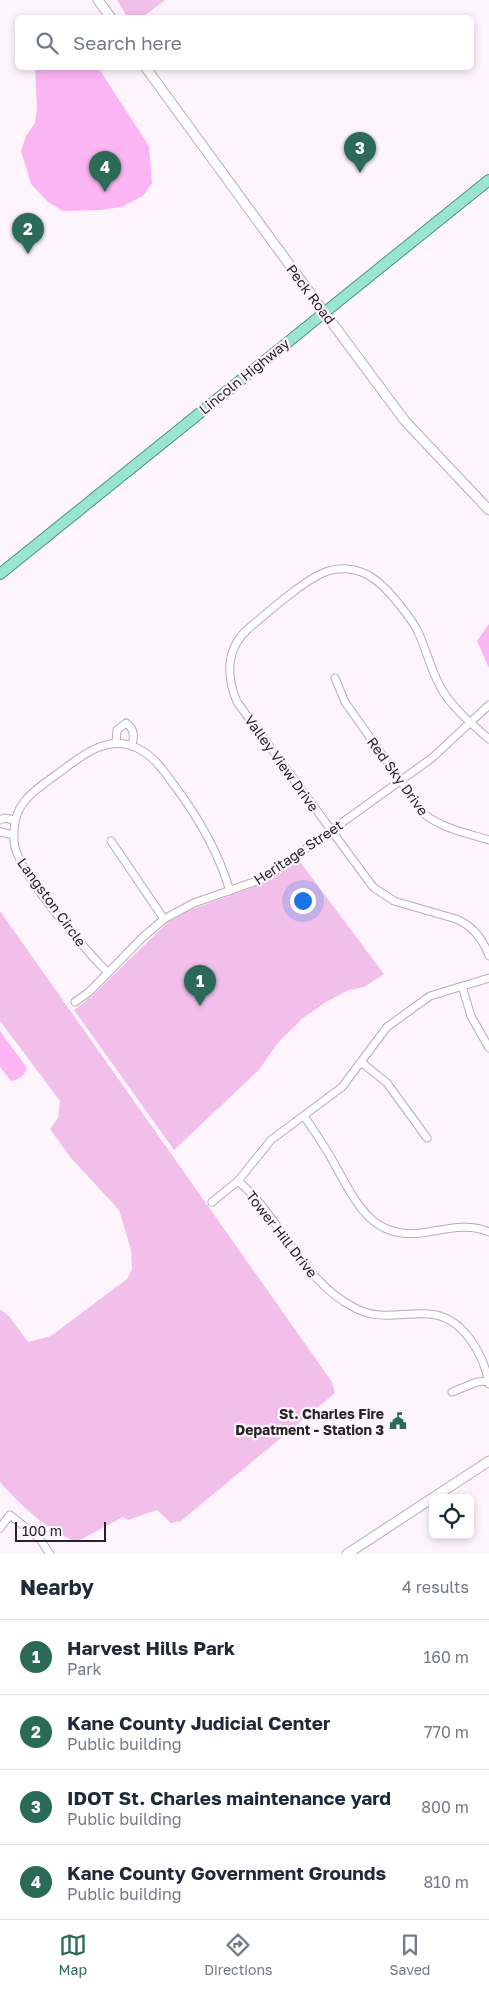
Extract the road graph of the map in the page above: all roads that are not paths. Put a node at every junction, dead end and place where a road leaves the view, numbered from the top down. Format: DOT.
graph roads {
  1 [pos="98,0"];
  2 [pos="109,15"];
  3 [pos="147,70"];
  4 [pos="489,180"];
  5 [pos="324,312"];
  6 [pos="489,510"];
  7 [pos="0,574"];
  8 [pos="335,678"];
  9 [pos="489,705"];
  10 [pos="471,722"];
  11 [pos="489,739"];
  12 [pos="116,743"];
  13 [pos="132,746"];
  14 [pos="400,780"];
  15 [pos="0,820"];
  16 [pos="15,820"];
  17 [pos="332,830"];
  18 [pos="0,832"];
  19 [pos="14,835"];
  20 [pos="489,840"];
  21 [pos="111,842"];
  22 [pos="230,891"];
  23 [pos="164,919"];
  24 [pos="489,956"];
  25 [pos="108,973"];
  26 [pos="489,978"];
  27 [pos="462,986"];
  28 [pos="75,1002"];
  29 [pos="489,1048"];
  30 [pos="361,1062"];
  31 [pos="304,1116"];
  32 [pos="427,1138"];
  33 [pos="238,1181"];
  34 [pos="212,1202"];
  35 [pos="489,1232"];
  36 [pos="489,1382"];
  37 [pos="452,1392"];
  38 [pos="489,1461"];
  39 [pos="0,1528"];
  40 [pos="50,1554"];
  41 [pos="347,1554"];
  1 -- 2 [label="street"];
  3 -- 5 [label="street, Peck Road"];
  4 -- 5 [label="main road, Lincoln Highway"];
  5 -- 6 [label="street, Peck Road"];
  5 -- 7 [label="main road, Lincoln Highway"];
  8 -- 14 [label="street, Red Sky Drive"];
  9 -- 10 [label="street, Heritage Street"];
  10 -- 11 [label="street, Valley View Drive"];
  10 -- 14 [label="street, Heritage Street"];
  10 -- 17 [label="street, Valley View Drive"];
  12 -- 13 [label="street, Langston Circle"];
  12 -- 13 [label="street"];
  12 -- 16 [label="street, Langston Circle"];
  13 -- 22 [label="street, Langston Circle"];
  14 -- 17 [label="street, Heritage Street"];
  14 -- 20 [label="street, Red Sky Drive"];
  15 -- 16 [label="street"];
  16 -- 19 [label="street, Langston Circle"];
  17 -- 22 [label="street, Heritage Street"];
  17 -- 24 [label="street, Valley View Drive"];
  18 -- 19 [label="street"];
  19 -- 25 [label="street, Langston Circle"];
  21 -- 23 [label="street"];
  22 -- 23 [label="street, Heritage Street"];
  23 -- 25 [label="street, Heritage Street"];
  25 -- 28 [label="street, Heritage Street"];
  26 -- 27 [label="street"];
  27 -- 29 [label="street"];
  27 -- 30 [label="street"];
  30 -- 31 [label="street"];
  30 -- 32 [label="street"];
  31 -- 33 [label="street"];
  31 -- 35 [label="street"];
  33 -- 34 [label="street"];
  33 -- 36 [label="street, Tower Hill Drive"];
  36 -- 37 [label="street"];
  38 -- 41 [label="street"];
  39 -- 40 [label="street"];
}
